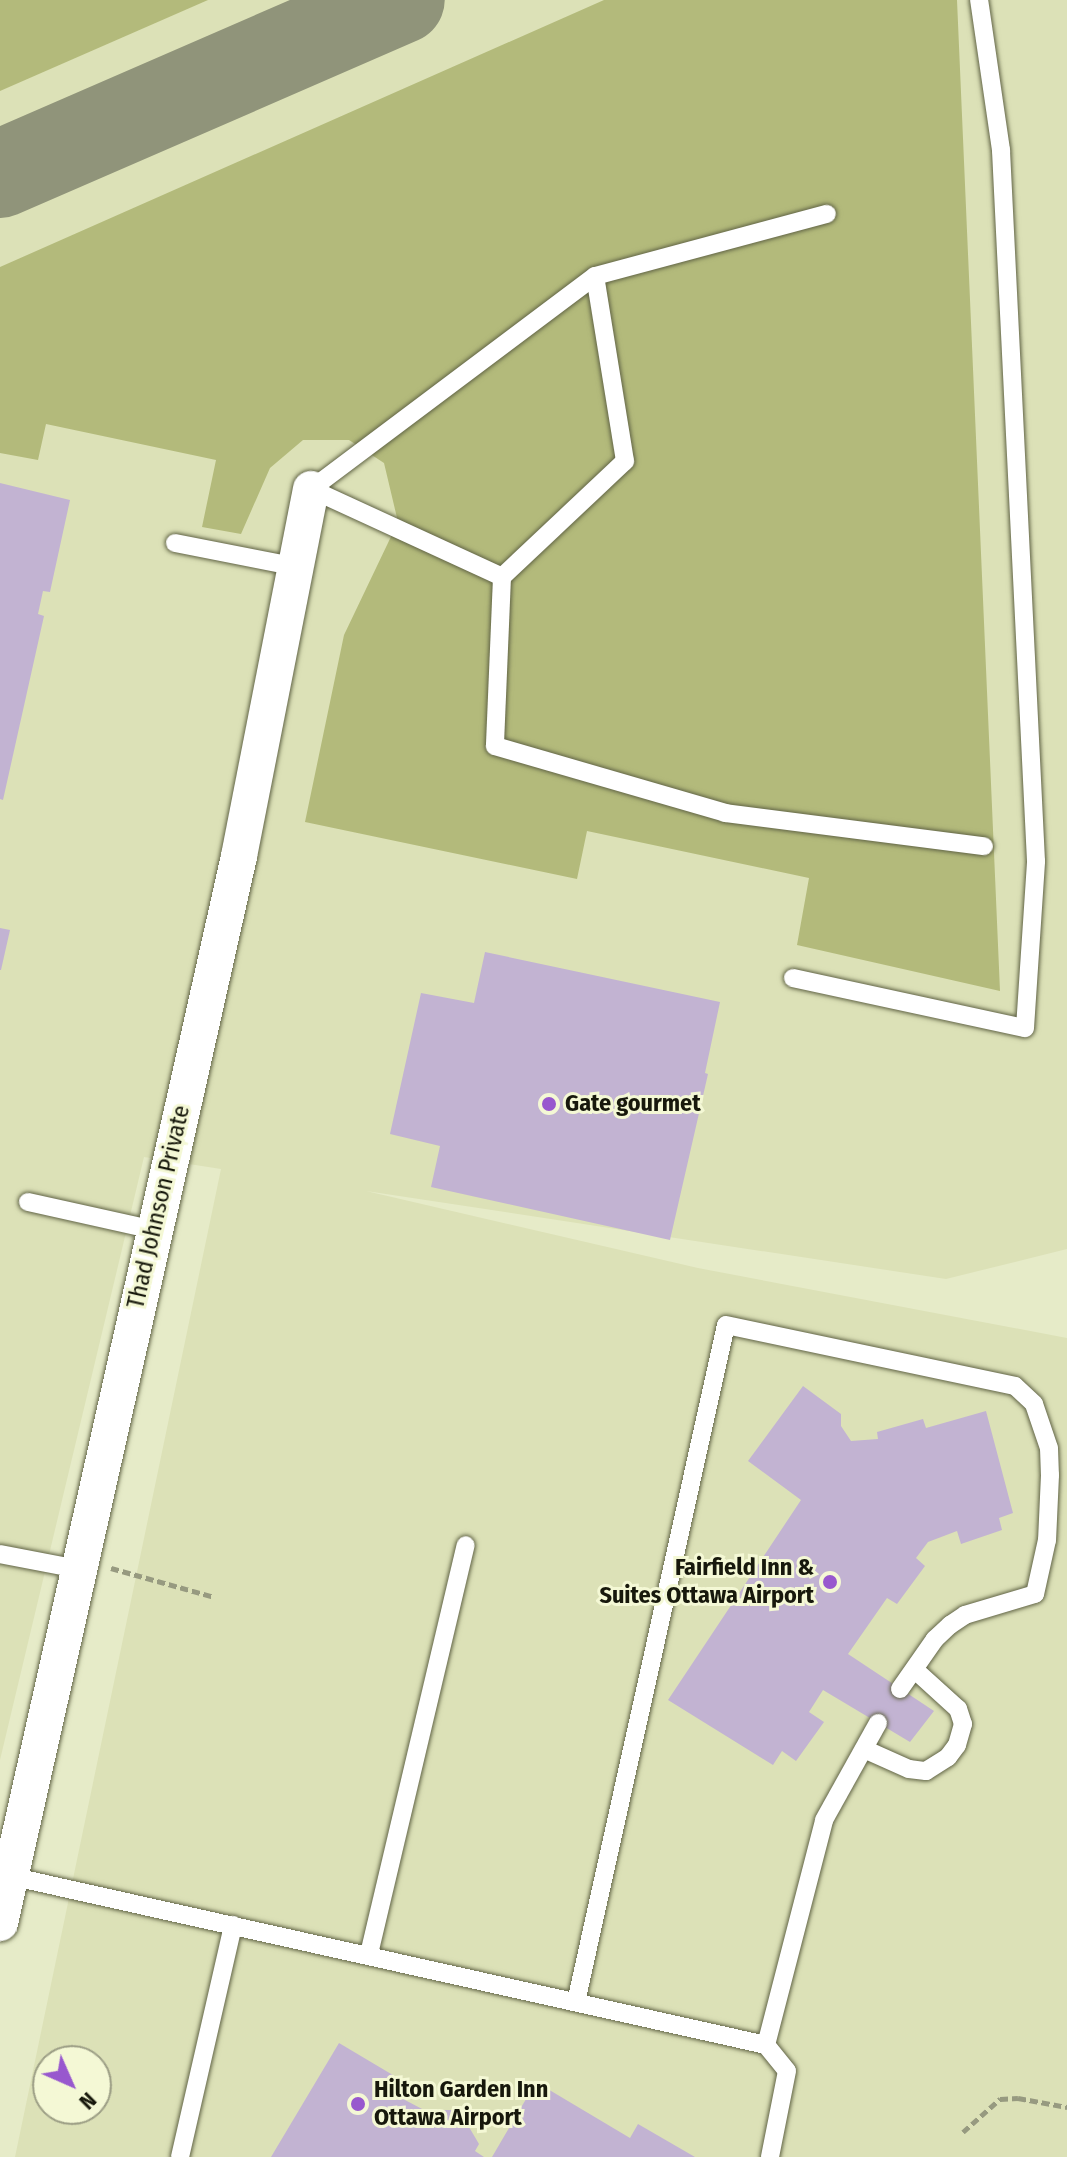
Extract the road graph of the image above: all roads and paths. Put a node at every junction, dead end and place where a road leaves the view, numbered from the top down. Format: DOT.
graph roads {
  1 [pos="979,0"];
  2 [pos="827,214"];
  3 [pos="595,276"];
  4 [pos="311,489"];
  5 [pos="175,543"];
  6 [pos="297,567"];
  7 [pos="502,577"];
  8 [pos="984,846"];
  9 [pos="793,978"];
  10 [pos="28,1202"];
  11 [pos="154,1230"];
  12 [pos="466,1545"];
  13 [pos="0,1554"];
  14 [pos="90,1567"];
  15 [pos="214,1597"];
  16 [pos="914,1669"];
  17 [pos="900,1689"];
  18 [pos="878,1723"];
  19 [pos="864,1749"];
  20 [pos="10,1876"];
  21 [pos="0,1923"];
  22 [pos="233,1925"];
  23 [pos="369,1954"];
  24 [pos="576,2002"];
  25 [pos="766,2045"];
  26 [pos="1067,2107"];
  27 [pos="963,2132"];
  28 [pos="180,2157"];
  29 [pos="770,2157"];
  1 -- 9 [label="lane"];
  2 -- 3 [label="lane"];
  3 -- 4 [label="lane"];
  3 -- 7 [label="lane"];
  4 -- 6 [label="street, Thad Johnson Private"];
  4 -- 7 [label="lane"];
  5 -- 6 [label="lane"];
  6 -- 11 [label="street, Thad Johnson Private"];
  7 -- 8 [label="lane"];
  10 -- 11 [label="lane"];
  11 -- 14 [label="street, Thad Johnson Private"];
  12 -- 23 [label="lane"];
  13 -- 14 [label="lane"];
  14 -- 15 [label="path"];
  14 -- 20 [label="street, Thad Johnson Private"];
  16 -- 17 [label="lane"];
  16 -- 19 [label="lane"];
  16 -- 24 [label="lane"];
  18 -- 19 [label="lane"];
  19 -- 25 [label="lane"];
  20 -- 21 [label="street, Thad Johnson Private"];
  20 -- 22 [label="lane"];
  22 -- 23 [label="lane"];
  22 -- 28 [label="lane"];
  23 -- 24 [label="lane"];
  24 -- 25 [label="lane"];
  25 -- 29 [label="lane"];
  26 -- 27 [label="path"];
}
